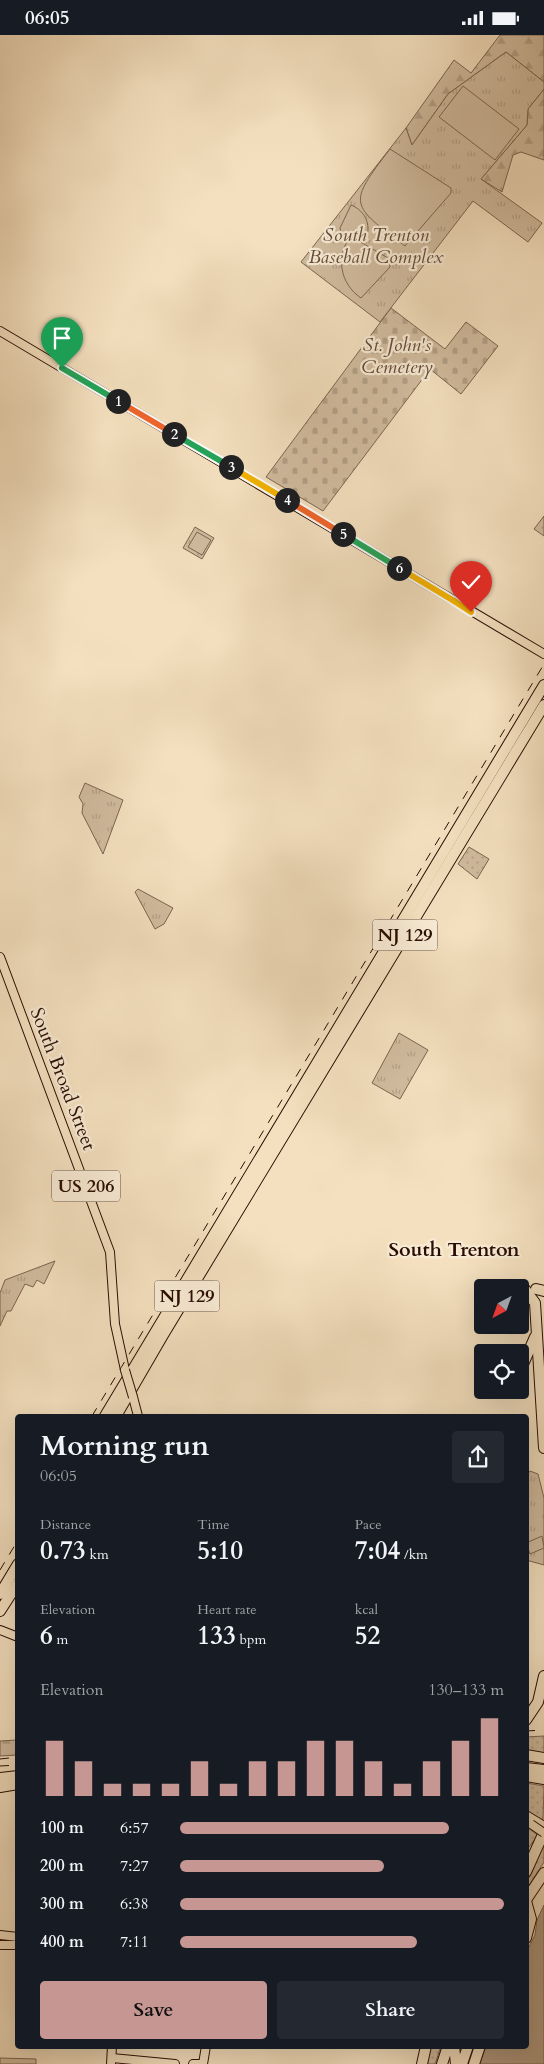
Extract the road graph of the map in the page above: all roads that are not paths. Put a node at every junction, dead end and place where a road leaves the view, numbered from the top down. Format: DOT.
graph roads {
  1 [pos="0,331"];
  2 [pos="544,654"];
  3 [pos="544,685"];
  4 [pos="544,705"];
  5 [pos="0,957"];
  6 [pos="529,1295"];
  7 [pos="537,1329"];
  8 [pos="529,1352"];
  9 [pos="544,1374"];
  10 [pos="541,1402"];
  11 [pos="106,1414"];
  12 [pos="117,1414"];
  13 [pos="137,1414"];
  14 [pos="544,1448"];
  15 [pos="15,1569"];
  16 [pos="15,1588"];
  17 [pos="0,1594"];
  18 [pos="0,1611"];
  19 [pos="0,1630"];
  20 [pos="15,1636"];
  21 [pos="544,1676"];
  22 [pos="529,1715"];
  23 [pos="529,1756"];
  24 [pos="544,1758"];
  25 [pos="529,1768"];
  26 [pos="544,1770"];
  27 [pos="15,1776"];
  28 [pos="0,1778"];
  29 [pos="15,1784"];
  30 [pos="0,1787"];
  31 [pos="531,1822"];
  32 [pos="544,1826"];
  33 [pos="543,1835"];
  34 [pos="529,1851"];
  35 [pos="529,1865"];
  36 [pos="544,1873"];
  37 [pos="529,1896"];
  38 [pos="529,1909"];
  39 [pos="529,1926"];
  40 [pos="0,1935"];
  41 [pos="15,1937"];
  42 [pos="0,1945"];
  43 [pos="15,1945"];
  44 [pos="200,2049"];
  45 [pos="205,2049"];
  46 [pos="425,2049"];
  47 [pos="447,2049"];
  48 [pos="454,2049"];
  49 [pos="467,2049"];
  50 [pos="479,2049"];
  51 [pos="111,2061"];
  52 [pos="173,2064"];
  53 [pos="198,2064"];
  54 [pos="422,2064"];
  55 [pos="442,2064"];
  56 [pos="456,2064"];
  57 [pos="462,2064"];
  58 [pos="474,2064"];
  1 -- 2 [label="main road"];
  3 -- 11 [label="highway, NJ 129"];
  4 -- 12 [label="highway, NJ 129"];
  5 -- 13 [label="main road, South Broad Street / US 206, bridge"];
  6 -- 7 [label="highway"];
  7 -- 8 [label="highway"];
  7 -- 10 [label="highway"];
  9 -- 10 [label="highway"];
  10 -- 14 [label="highway"];
  15 -- 17 [label="highway"];
  16 -- 18 [label="highway"];
  19 -- 20 [label="main road"];
  21 -- 22 [label="highway"];
  23 -- 24 [label="highway"];
  25 -- 26 [label="highway"];
  27 -- 28 [label="highway"];
  29 -- 30 [label="highway"];
  31 -- 32 [label="main road"];
  31 -- 33 [label="main road, bridge"];
  33 -- 34 [label="highway"];
  33 -- 35 [label="highway"];
  36 -- 37 [label="highway"];
  38 -- 39 [label="highway"];
  40 -- 41 [label="main road"];
  42 -- 43 [label="main road"];
  44 -- 53 [label="main road"];
  45 -- 53 [label="main road"];
  46 -- 54 [label="highway"];
  47 -- 55 [label="highway"];
  48 -- 56 [label="highway"];
  49 -- 57 [label="highway"];
  50 -- 58 [label="highway"];
  51 -- 52 [label="main road"];
}
